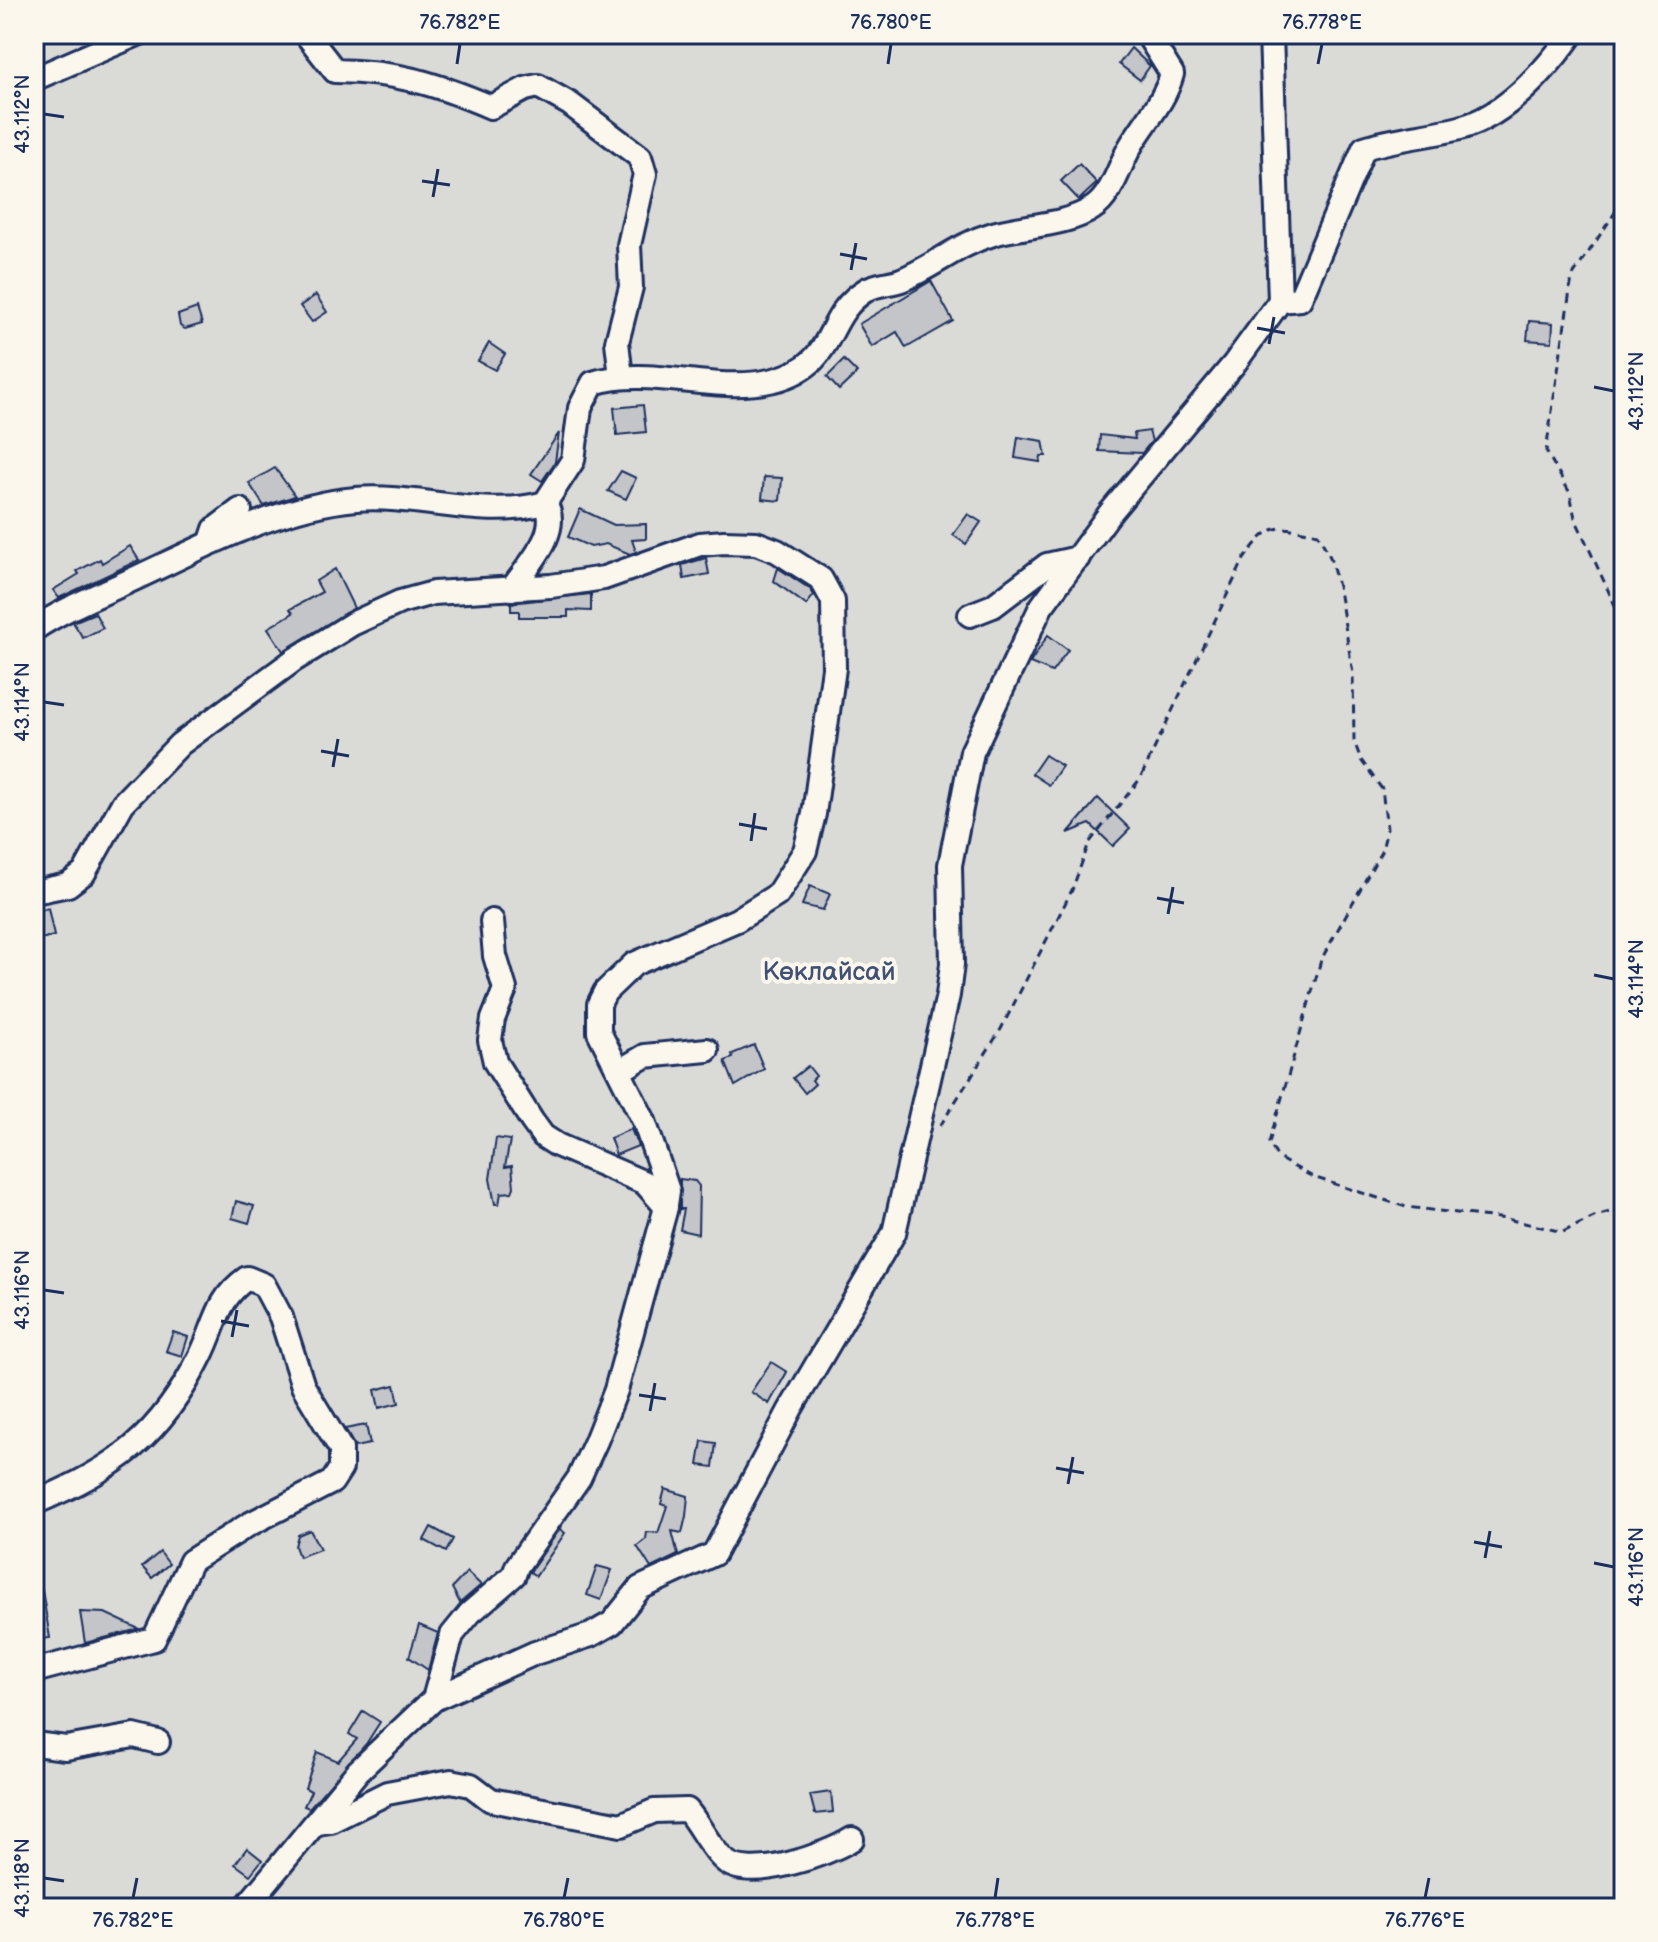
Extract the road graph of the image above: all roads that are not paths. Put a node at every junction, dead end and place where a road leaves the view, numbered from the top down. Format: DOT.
graph roads {
  1 [pos="138,34"];
  2 [pos="306,34"];
  3 [pos="1147,34"];
  4 [pos="1271,34"];
  5 [pos="1572,34"];
  6 [pos="34,79"];
  7 [pos="1280,301"];
  8 [pos="621,377"];
  9 [pos="545,503"];
  10 [pos="240,510"];
  11 [pos="211,541"];
  12 [pos="1078,558"];
  13 [pos="512,589"];
  14 [pos="970,615"];
  15 [pos="34,629"];
  16 [pos="34,892"];
  17 [pos="492,921"];
  18 [pos="707,1050"];
  19 [pos="621,1070"];
  20 [pos="666,1207"];
  21 [pos="34,1503"];
  22 [pos="34,1671"];
  23 [pos="434,1699"];
  24 [pos="158,1742"];
  25 [pos="34,1744"];
  26 [pos="317,1823"];
  27 [pos="852,1839"];
  28 [pos="245,1908"];
  1 -- 6 [label="street"];
  2 -- 8 [label="street"];
  3 -- 8 [label="street"];
  4 -- 7 [label="street"];
  5 -- 7 [label="street"];
  7 -- 12 [label="street"];
  8 -- 9 [label="street"];
  9 -- 11 [label="street"];
  9 -- 13 [label="street"];
  10 -- 11 [label="street"];
  11 -- 15 [label="street"];
  12 -- 14 [label="street"];
  12 -- 23 [label="street"];
  13 -- 16 [label="street"];
  13 -- 19 [label="street"];
  17 -- 20 [label="street"];
  18 -- 19 [label="street"];
  19 -- 20 [label="street"];
  20 -- 23 [label="street"];
  21 -- 22 [label="street"];
  23 -- 26 [label="street"];
  24 -- 25 [label="street"];
  26 -- 27 [label="street"];
  26 -- 28 [label="street"];
}
